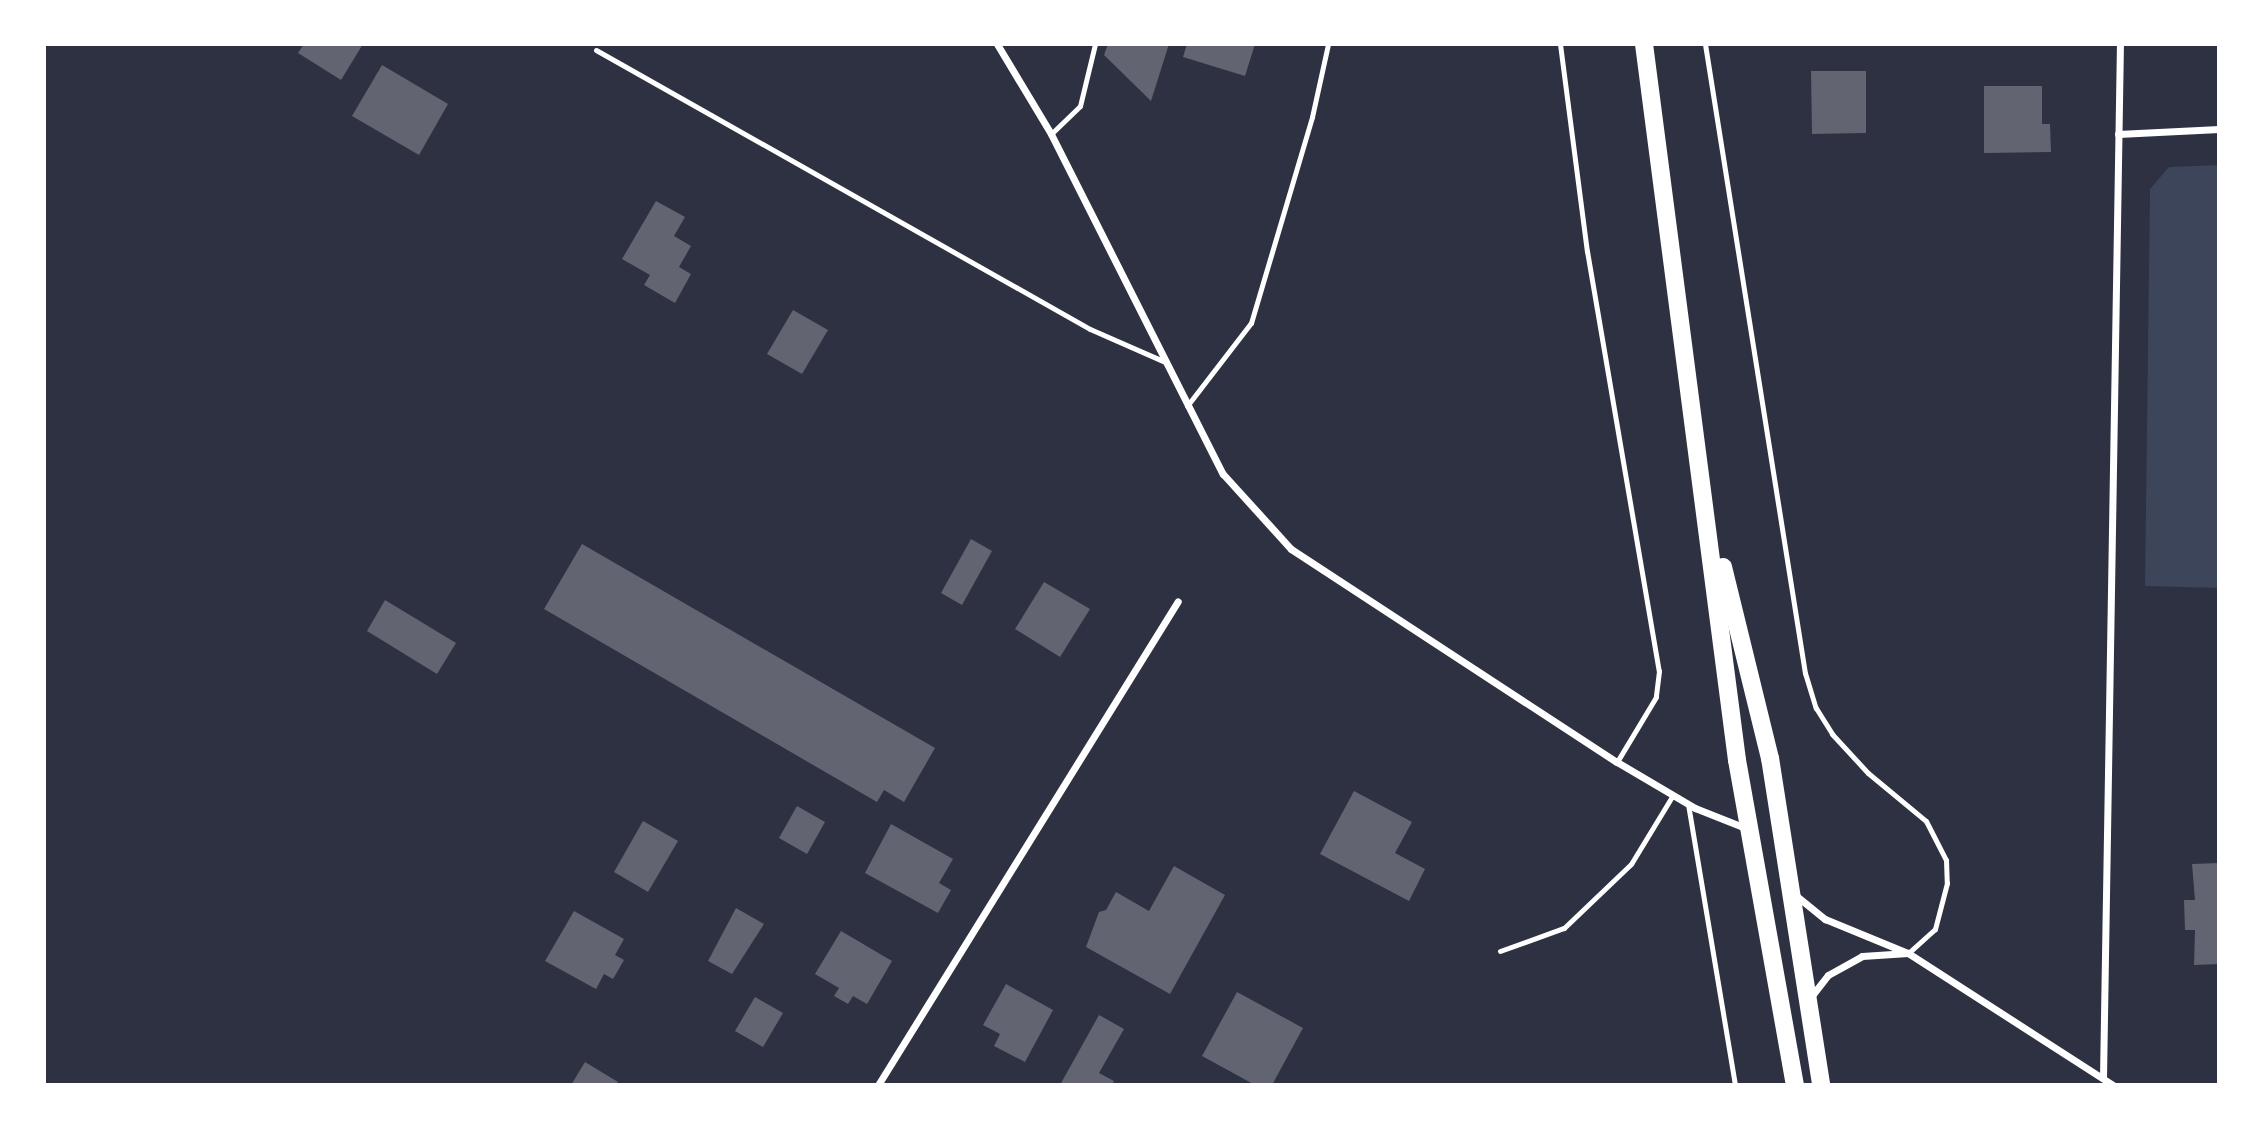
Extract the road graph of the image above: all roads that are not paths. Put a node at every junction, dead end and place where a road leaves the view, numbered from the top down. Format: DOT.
graph roads {
  1 [pos="997,44"];
  2 [pos="1095,44"];
  3 [pos="1328,44"];
  4 [pos="1560,44"];
  5 [pos="1644,44"];
  6 [pos="1705,44"];
  7 [pos="2120,44"];
  8 [pos="596,50"];
  9 [pos="2219,129"];
  10 [pos="1051,134"];
  11 [pos="2119,134"];
  12 [pos="1163,361"];
  13 [pos="1187,406"];
  14 [pos="1705,492"];
  15 [pos="1178,601"];
  16 [pos="1617,762"];
  17 [pos="1673,795"];
  18 [pos="1688,804"];
  19 [pos="1748,829"];
  20 [pos="1792,892"];
  21 [pos="1500,951"];
  22 [pos="1908,953"];
  23 [pos="1810,999"];
  24 [pos="2103,1079"];
  25 [pos="878,1085"];
  26 [pos="1735,1085"];
  27 [pos="1795,1085"];
  28 [pos="1821,1085"];
  29 [pos="2113,1085"];
  1 -- 10 [label="street"];
  2 -- 10 [label="lane"];
  3 -- 13 [label="lane"];
  4 -- 16 [label="lane"];
  5 -- 14 [label="main road"];
  6 -- 22 [label="lane"];
  7 -- 11 [label="street"];
  8 -- 12 [label="lane"];
  9 -- 11 [label="street"];
  10 -- 12 [label="street"];
  11 -- 24 [label="street"];
  12 -- 13 [label="street"];
  13 -- 16 [label="street"];
  14 -- 19 [label="main road"];
  14 -- 20 [label="main road"];
  15 -- 25 [label="street"];
  16 -- 17 [label="street"];
  17 -- 18 [label="street"];
  17 -- 21 [label="lane"];
  18 -- 19 [label="street"];
  18 -- 26 [label="lane"];
  19 -- 27 [label="main road"];
  20 -- 22 [label="street"];
  20 -- 23 [label="main road"];
  22 -- 23 [label="street"];
  22 -- 24 [label="street"];
  23 -- 28 [label="main road"];
  24 -- 29 [label="street"];
}
